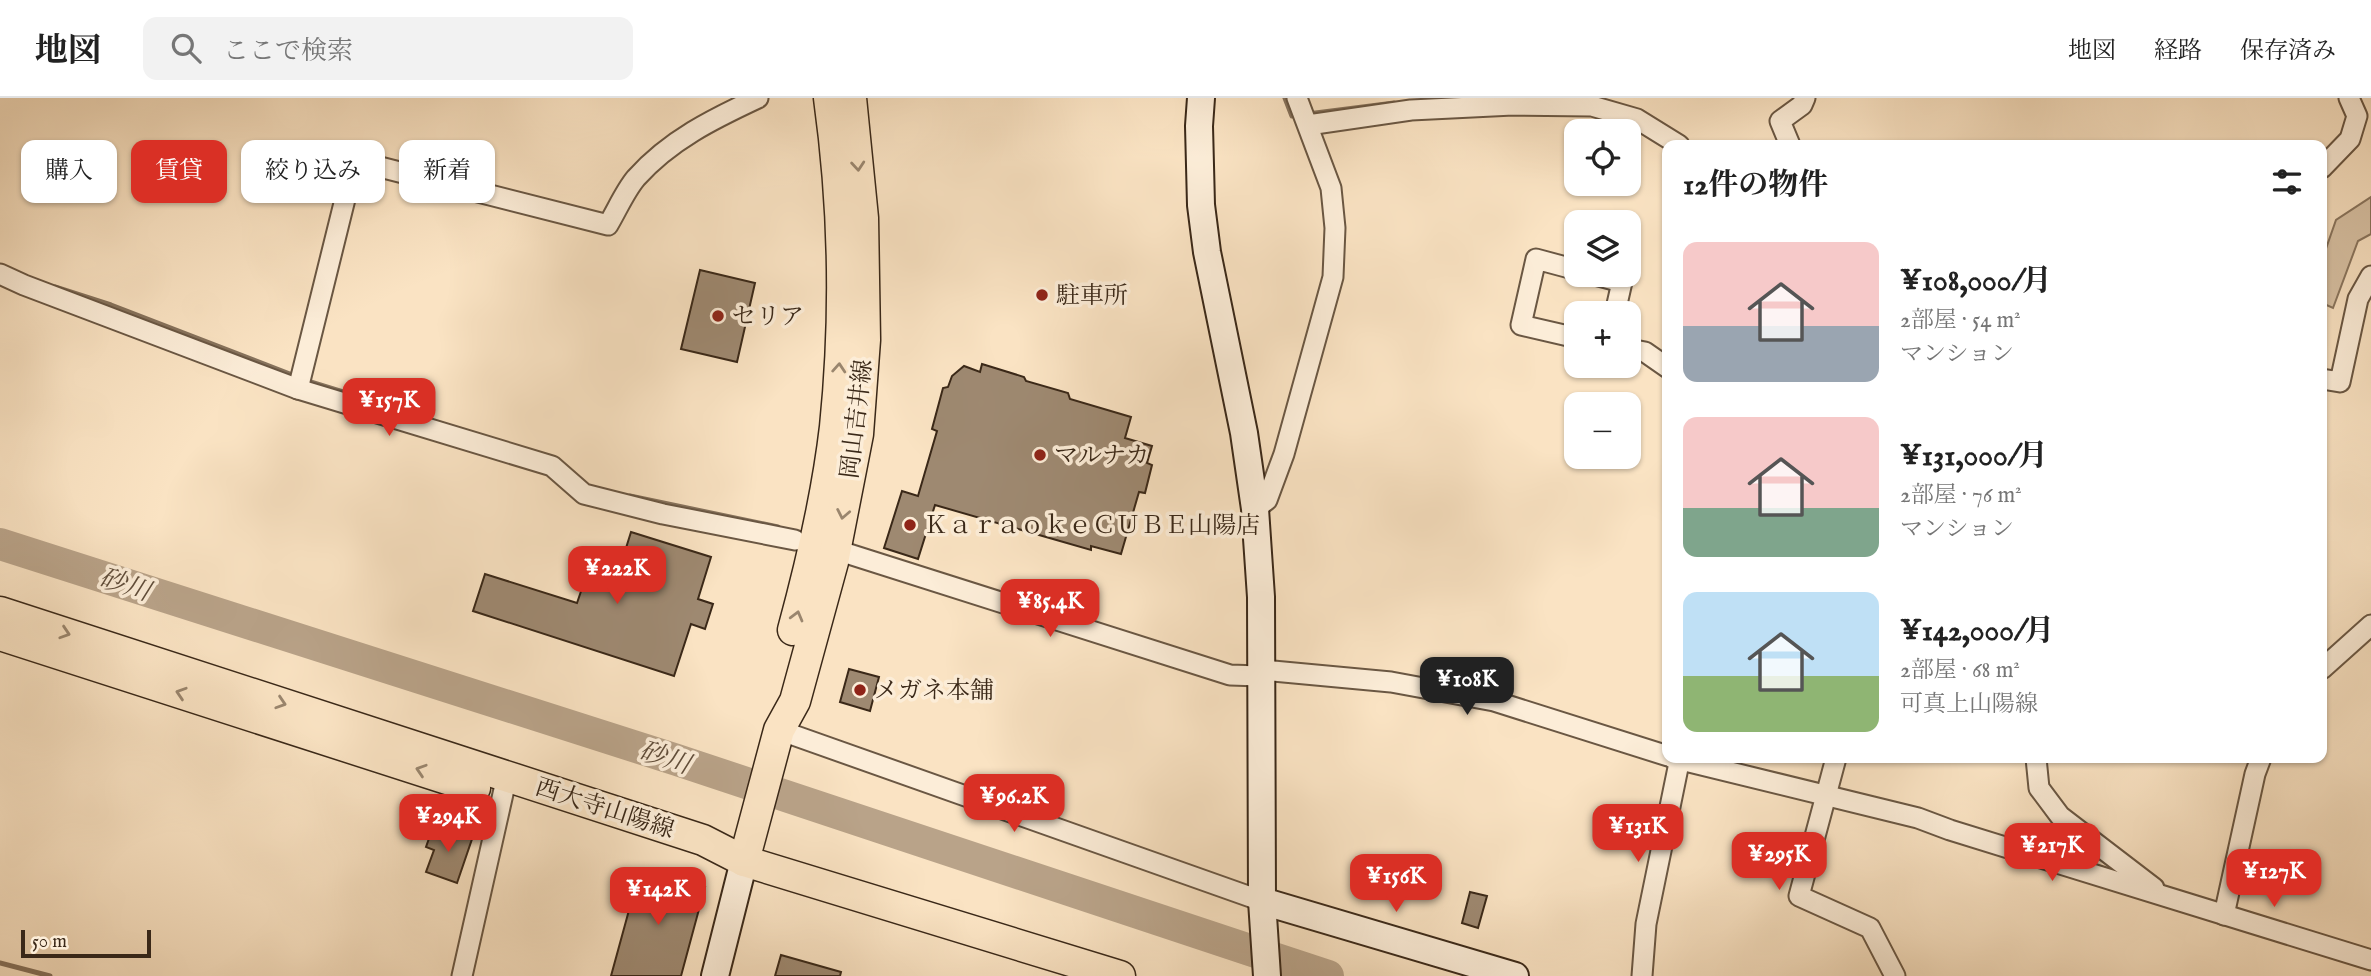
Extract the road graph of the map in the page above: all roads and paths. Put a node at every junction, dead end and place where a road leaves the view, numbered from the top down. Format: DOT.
graph roads {
  1 [pos="758,98"];
  2 [pos="829,98"];
  3 [pos="851,98"];
  4 [pos="1201,98"];
  5 [pos="1297,98"];
  6 [pos="1805,98"];
  7 [pos="2349,98"];
  8 [pos="1308,125"];
  9 [pos="1671,140"];
  10 [pos="1788,140"];
  11 [pos="2327,163"];
  12 [pos="1564,267"];
  13 [pos="0,274"];
  14 [pos="2371,276"];
  15 [pos="1564,335"];
  16 [pos="1641,351"];
  17 [pos="1662,364"];
  18 [pos="2327,380"];
  19 [pos="298,389"];
  20 [pos="1255,509"];
  21 [pos="794,540"];
  22 [pos="849,554"];
  23 [pos="0,612"];
  24 [pos="2371,626"];
  25 [pos="0,635"];
  26 [pos="2327,665"];
  27 [pos="1260,676"];
  28 [pos="779,730"];
  29 [pos="1662,754"];
  30 [pos="1674,763"];
  31 [pos="1695,763"];
  32 [pos="1835,763"];
  33 [pos="2036,763"];
  34 [pos="2259,763"];
  35 [pos="504,786"];
  36 [pos="1825,796"];
  37 [pos="747,849"];
  38 [pos="2166,897"];
  39 [pos="1264,911"];
  40 [pos="2224,915"];
  41 [pos="2371,960"];
  42 [pos="1055,966"];
  43 [pos="461,976"];
  44 [pos="715,976"];
  45 [pos="1119,976"];
  46 [pos="1267,976"];
  47 [pos="1515,976"];
  48 [pos="1642,976"];
  49 [pos="1895,976"];
  1 -- 19 [label="street"];
  28 -- 2 [label="main road, 岡山吉井線, one-way"];
  3 -- 28 [label="main road, 岡山吉井線, one-way"];
  4 -- 20 [label="street"];
  5 -- 8 [label="street"];
  6 -- 10 [label="street"];
  7 -- 11 [label="street"];
  8 -- 9 [label="street"];
  8 -- 20 [label="street"];
  12 -- 15 [label="street"];
  13 -- 19 [label="street"];
  14 -- 18 [label="street"];
  16 -- 17 [label="street"];
  19 -- 21 [label="street"];
  20 -- 27 [label="street"];
  22 -- 27 [label="street"];
  23 -- 35 [label="main road, 西大寺山陽線, one-way"];
  24 -- 26 [label="street"];
  35 -- 25 [label="main road, 西大寺山陽線, one-way"];
  27 -- 29 [label="street"];
  27 -- 39 [label="street"];
  28 -- 37 [label="main road, 岡山吉井線"];
  28 -- 39 [label="street"];
  30 -- 48 [label="street"];
  31 -- 36 [label="street"];
  32 -- 36 [label="street"];
  33 -- 38 [label="street"];
  34 -- 40 [label="street"];
  35 -- 37 [label="main road, 西大寺山陽線"];
  35 -- 43 [label="street"];
  36 -- 38 [label="street"];
  36 -- 49 [label="street"];
  37 -- 42 [label="main road"];
  37 -- 44 [label="street"];
  38 -- 40 [label="street"];
  39 -- 46 [label="street"];
  39 -- 47 [label="street"];
  40 -- 41 [label="street"];
  42 -- 45 [label="main road"];
}
